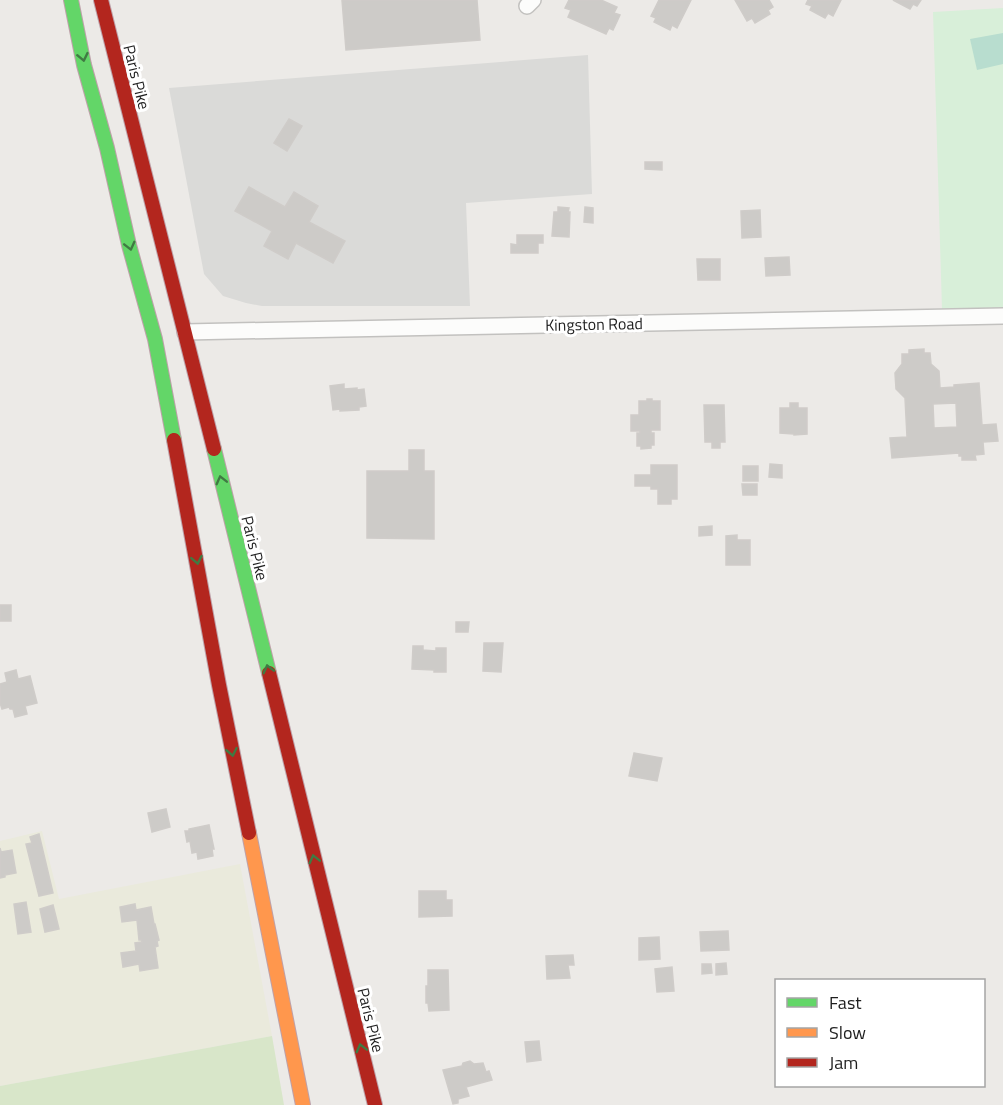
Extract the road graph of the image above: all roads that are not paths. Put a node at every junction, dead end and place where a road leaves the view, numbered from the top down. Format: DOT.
graph roads {
  1 [pos="71,0"];
  2 [pos="101,0"];
  3 [pos="1003,316"];
  4 [pos="170,336"];
  5 [pos="303,1105"];
  6 [pos="375,1105"];
  1 -- 4 [label="highway, Paris Pike, one-way"];
  2 -- 4 [label="highway, Paris Pike"];
  3 -- 4 [label="street, Kingston Road"];
  4 -- 5 [label="highway, Paris Pike, one-way"];
  6 -- 4 [label="highway, Paris Pike, one-way"];
}
